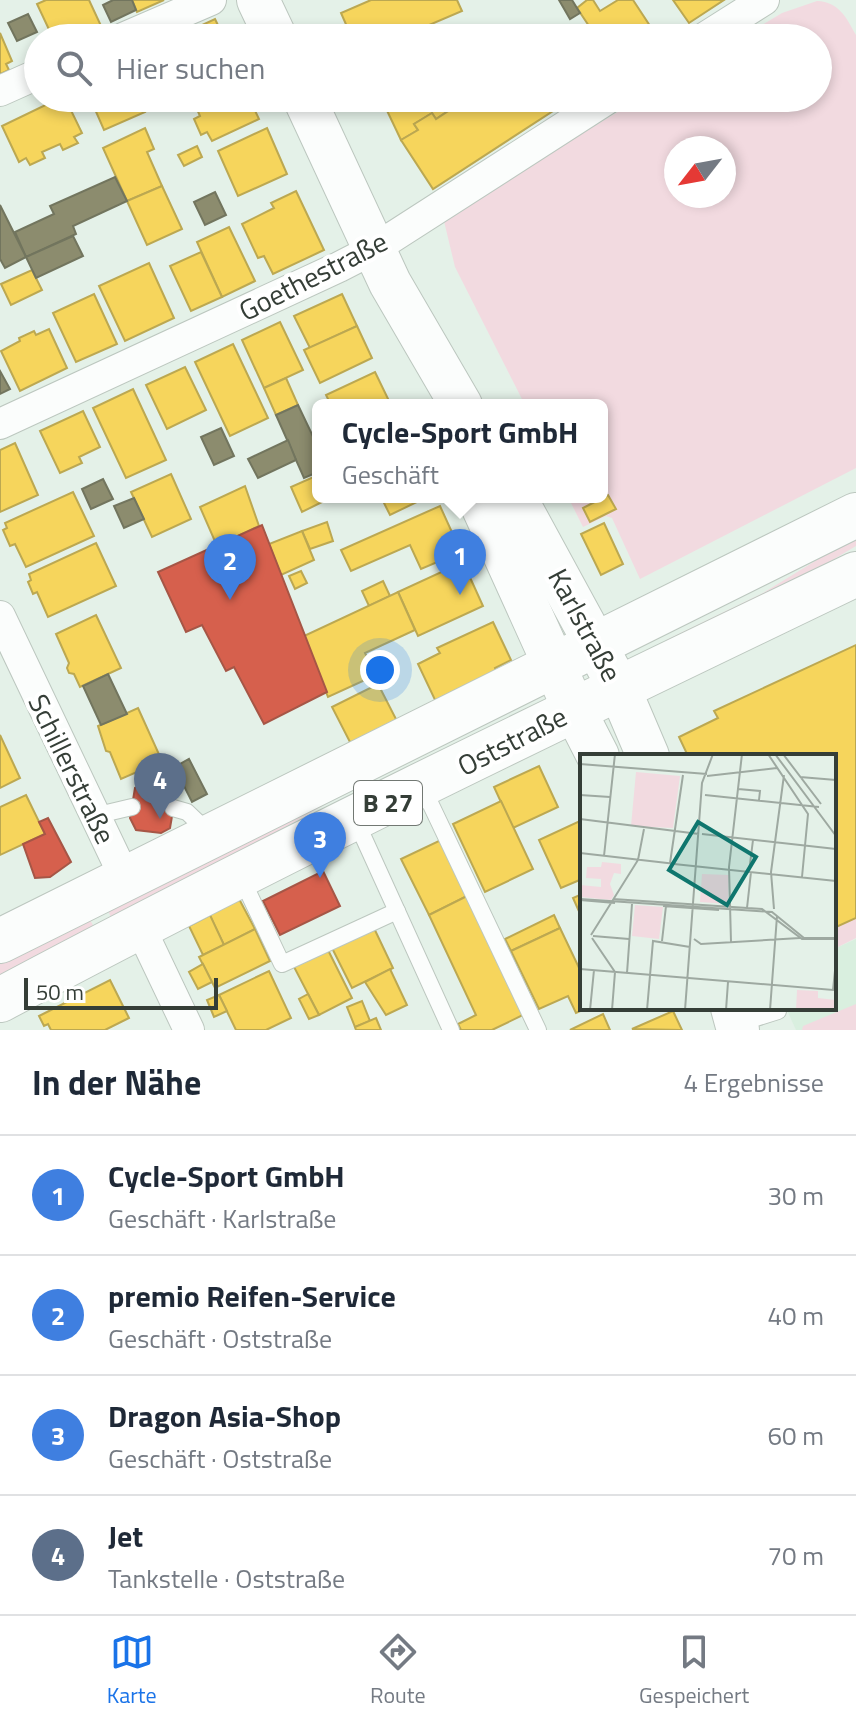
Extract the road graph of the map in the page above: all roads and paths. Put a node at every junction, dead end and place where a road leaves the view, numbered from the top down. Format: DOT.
graph roads {
  1 [pos="211,0"];
  2 [pos="258,0"];
  3 [pos="764,0"];
  4 [pos="155,24"];
  5 [pos="269,24"];
  6 [pos="726,24"];
  7 [pos="24,80"];
  8 [pos="0,91"];
  9 [pos="310,112"];
  10 [pos="590,112"];
  11 [pos="382,266"];
  12 [pos="435,399"];
  13 [pos="458,399"];
  14 [pos="0,424"];
  15 [pos="481,503"];
  16 [pos="518,503"];
  17 [pos="856,515"];
  18 [pos="856,574"];
  19 [pos="0,616"];
  20 [pos="596,645"];
  21 [pos="554,666"];
  22 [pos="619,688"];
  23 [pos="574,709"];
  24 [pos="597,754"];
  25 [pos="647,754"];
  26 [pos="422,786"];
  27 [pos="132,807"];
  28 [pos="173,808"];
  29 [pos="94,816"];
  30 [pos="355,819"];
  31 [pos="212,835"];
  32 [pos="240,876"];
  33 [pos="125,878"];
  34 [pos="397,911"];
  35 [pos="139,925"];
  36 [pos="0,941"];
  37 [pos="0,1000"];
  38 [pos="778,1011"];
  39 [pos="734,1017"];
  40 [pos="189,1030"];
  41 [pos="451,1030"];
  42 [pos="538,1030"];
  1 -- 4 [label="street"];
  2 -- 5 [label="street"];
  3 -- 6 [label="street"];
  7 -- 8 [label="street"];
  9 -- 11 [label="street"];
  10 -- 11 [label="street, Goethestraße"];
  11 -- 12 [label="street"];
  11 -- 13 [label="street"];
  11 -- 14 [label="street, Goethestraße"];
  15 -- 21 [label="street, Karlstraße"];
  16 -- 20 [label="street, Karlstraße"];
  17 -- 20 [label="main road, Oststraße / B 27"];
  18 -- 22 [label="main road, Oststraße / B 27"];
  19 -- 29 [label="street, Schillerstraße"];
  20 -- 21 [label="main road, Oststraße / B 27"];
  20 -- 22 [label="street, Karlstraße"];
  21 -- 23 [label="street, Karlstraße"];
  21 -- 31 [label="main road, Oststraße / B 27"];
  22 -- 23 [label="main road, Oststraße / B 27"];
  22 -- 25 [label="street, Karlstraße"];
  23 -- 24 [label="street, Karlstraße"];
  23 -- 26 [label="main road, Oststraße / B 27"];
  26 -- 30 [label="main road, Oststraße / B 27"];
  26 -- 42 [label="lane"];
  27 -- 29 [label="lane"];
  28 -- 31 [label="lane"];
  29 -- 33 [label="street, Schillerstraße"];
  30 -- 32 [label="main road, Oststraße / B 27"];
  30 -- 34 [label="lane"];
  31 -- 33 [label="main road, Oststraße / B 27"];
  32 -- 34 [label="lane"];
  32 -- 35 [label="main road, Oststraße / B 27"];
  33 -- 36 [label="main road, Oststraße / B 27"];
  34 -- 41 [label="lane"];
  35 -- 37 [label="main road, Oststraße / B 27"];
  35 -- 40 [label="street"];
  38 -- 39 [label="lane"];
}
